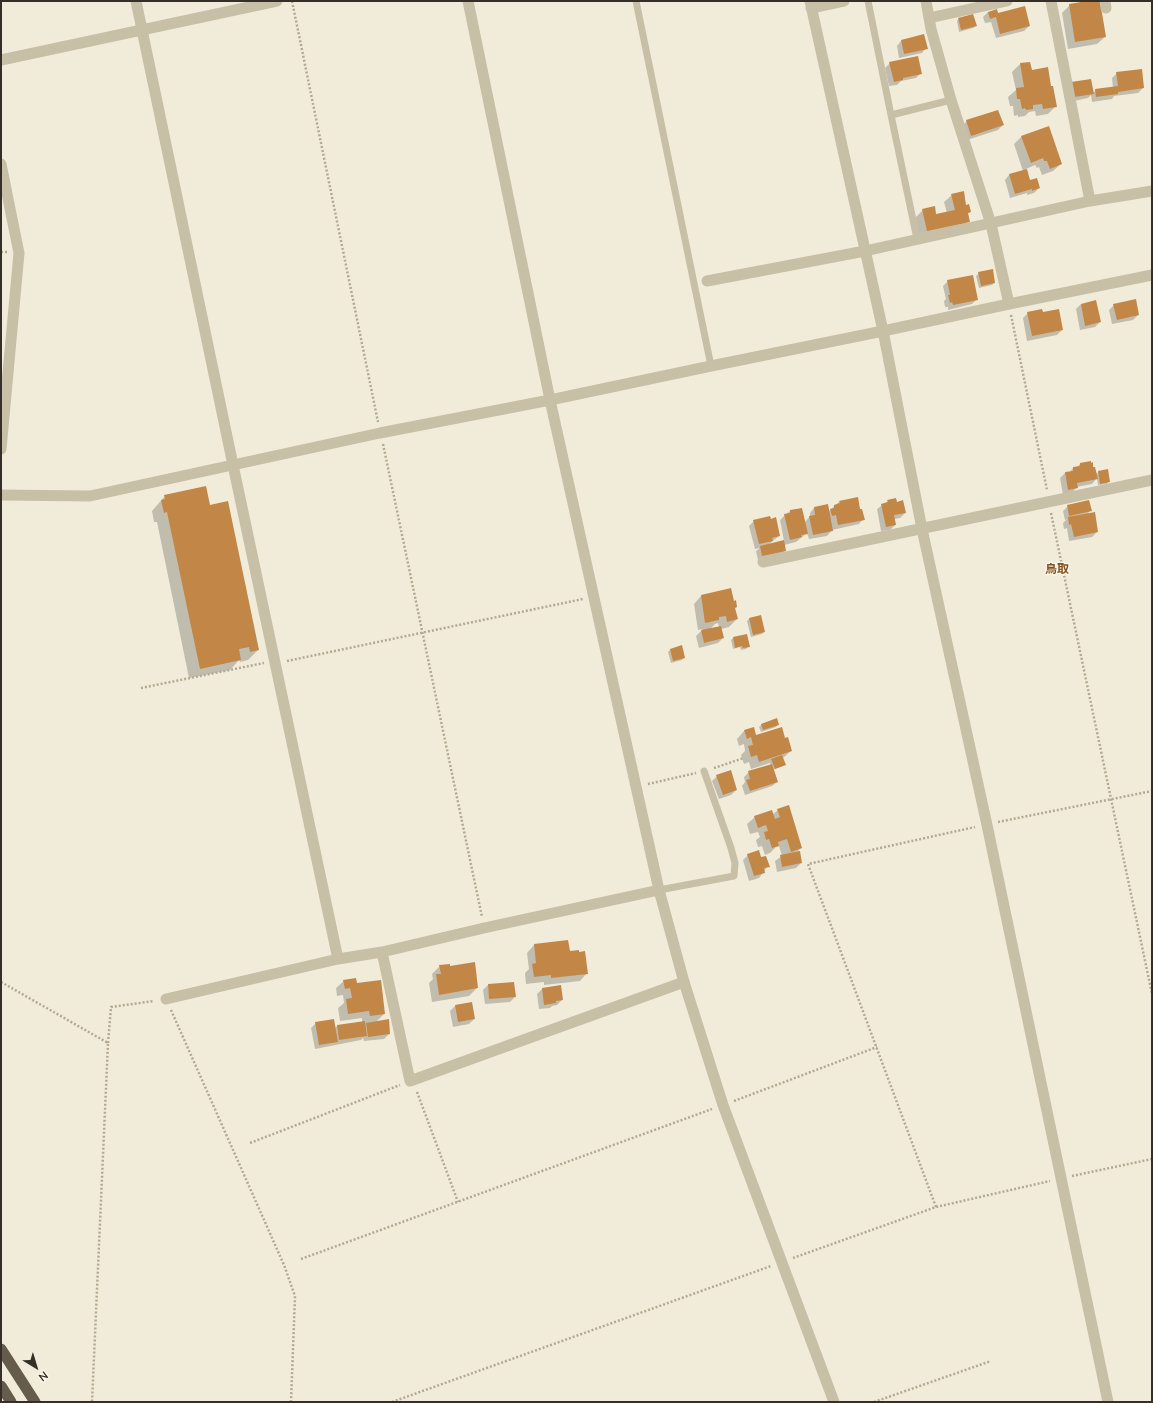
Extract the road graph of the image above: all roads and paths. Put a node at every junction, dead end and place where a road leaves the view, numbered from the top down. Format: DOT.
graph roads {
  1 [pos="136,1"];
  2 [pos="278,1"];
  3 [pos="292,1"];
  4 [pos="468,1"];
  5 [pos="636,1"];
  6 [pos="844,1"];
  7 [pos="868,1"];
  8 [pos="926,1"];
  9 [pos="1007,1"];
  10 [pos="1051,1"];
  11 [pos="810,4"];
  12 [pos="929,18"];
  13 [pos="142,31"];
  14 [pos="1,60"];
  15 [pos="952,100"];
  16 [pos="891,115"];
  17 [pos="1,164"];
  18 [pos="1152,191"];
  19 [pos="1090,202"];
  20 [pos="991,224"];
  21 [pos="917,239"];
  22 [pos="865,251"];
  23 [pos="1152,275"];
  24 [pos="708,281"];
  25 [pos="1009,304"];
  26 [pos="883,332"];
  27 [pos="711,366"];
  28 [pos="550,400"];
  29 [pos="380,433"];
  30 [pos="1,449"];
  31 [pos="233,465"];
  32 [pos="1152,480"];
  33 [pos="1,495"];
  34 [pos="1049,502"];
  35 [pos="922,529"];
  36 [pos="762,562"];
  37 [pos="593,597"];
  38 [pos="423,632"];
  39 [pos="275,662"];
  40 [pos="141,688"];
  41 [pos="744,758"];
  42 [pos="704,771"];
  43 [pos="636,786"];
  44 [pos="808,864"];
  45 [pos="659,890"];
  46 [pos="484,928"];
  47 [pos="382,952"];
  48 [pos="338,960"];
  49 [pos="1,982"];
  50 [pos="684,982"];
  51 [pos="1152,994"];
  52 [pos="166,999"];
  53 [pos="108,1043"];
  54 [pos="877,1047"];
  55 [pos="411,1081"];
  56 [pos="723,1105"];
  57 [pos="250,1143"];
  58 [pos="1152,1159"];
  59 [pos="1061,1179"];
  60 [pos="458,1202"];
  61 [pos="936,1207"];
  62 [pos="301,1259"];
  63 [pos="781,1262"];
  64 [pos="1,1350"];
  65 [pos="991,1361"];
  66 [pos="1,1386"];
  67 [pos="11,1402"];
  68 [pos="35,1402"];
  69 [pos="92,1402"];
  70 [pos="291,1402"];
  71 [pos="392,1402"];
  72 [pos="834,1402"];
  73 [pos="874,1402"];
  74 [pos="1108,1402"];
  1 -- 13 [label="street"];
  2 -- 13 [label="street"];
  3 -- 29 [label="path"];
  4 -- 28 [label="street"];
  5 -- 27 [label="lane"];
  6 -- 11 [label="street"];
  7 -- 16 [label="lane"];
  8 -- 12 [label="street"];
  9 -- 12 [label="street"];
  10 -- 19 [label="street"];
  11 -- 22 [label="street"];
  12 -- 15 [label="street"];
  13 -- 14 [label="street"];
  13 -- 31 [label="street"];
  15 -- 16 [label="lane"];
  15 -- 20 [label="street"];
  16 -- 21 [label="lane"];
  17 -- 30 [label="street"];
  18 -- 19 [label="street"];
  19 -- 20 [label="street"];
  20 -- 21 [label="street"];
  20 -- 25 [label="street"];
  21 -- 22 [label="street"];
  22 -- 24 [label="street"];
  22 -- 26 [label="street"];
  23 -- 25 [label="street"];
  25 -- 26 [label="street"];
  25 -- 34 [label="path"];
  26 -- 27 [label="street"];
  26 -- 35 [label="street"];
  27 -- 28 [label="street"];
  28 -- 29 [label="street"];
  28 -- 37 [label="street"];
  29 -- 31 [label="street"];
  29 -- 38 [label="path"];
  31 -- 33 [label="street"];
  31 -- 39 [label="street"];
  32 -- 34 [label="street"];
  34 -- 35 [label="street"];
  34 -- 51 [label="path"];
  35 -- 36 [label="street"];
  35 -- 59 [label="street"];
  37 -- 38 [label="path"];
  37 -- 43 [label="street"];
  38 -- 39 [label="path"];
  38 -- 46 [label="path"];
  39 -- 40 [label="path"];
  39 -- 48 [label="street"];
  41 -- 42 [label="path"];
  42 -- 43 [label="path"];
  42 -- 45 [label="lane"];
  43 -- 45 [label="street"];
  44 -- 54 [label="path"];
  45 -- 46 [label="street"];
  45 -- 50 [label="street"];
  46 -- 47 [label="street"];
  47 -- 48 [label="street"];
  47 -- 55 [label="street"];
  48 -- 52 [label="street"];
  49 -- 53 [label="path"];
  50 -- 55 [label="street"];
  50 -- 56 [label="street"];
  52 -- 53 [label="path"];
  52 -- 70 [label="path"];
  53 -- 69 [label="path"];
  54 -- 56 [label="path"];
  54 -- 61 [label="path"];
  55 -- 57 [label="path"];
  55 -- 60 [label="path"];
  56 -- 60 [label="path"];
  56 -- 63 [label="street"];
  58 -- 59 [label="path"];
  59 -- 61 [label="path"];
  59 -- 74 [label="street"];
  60 -- 62 [label="path"];
  61 -- 63 [label="path"];
  63 -- 71 [label="path"];
  63 -- 72 [label="street"];
  64 -- 68 [label="highway"];
  65 -- 73 [label="path"];
  66 -- 67 [label="highway"];
}
